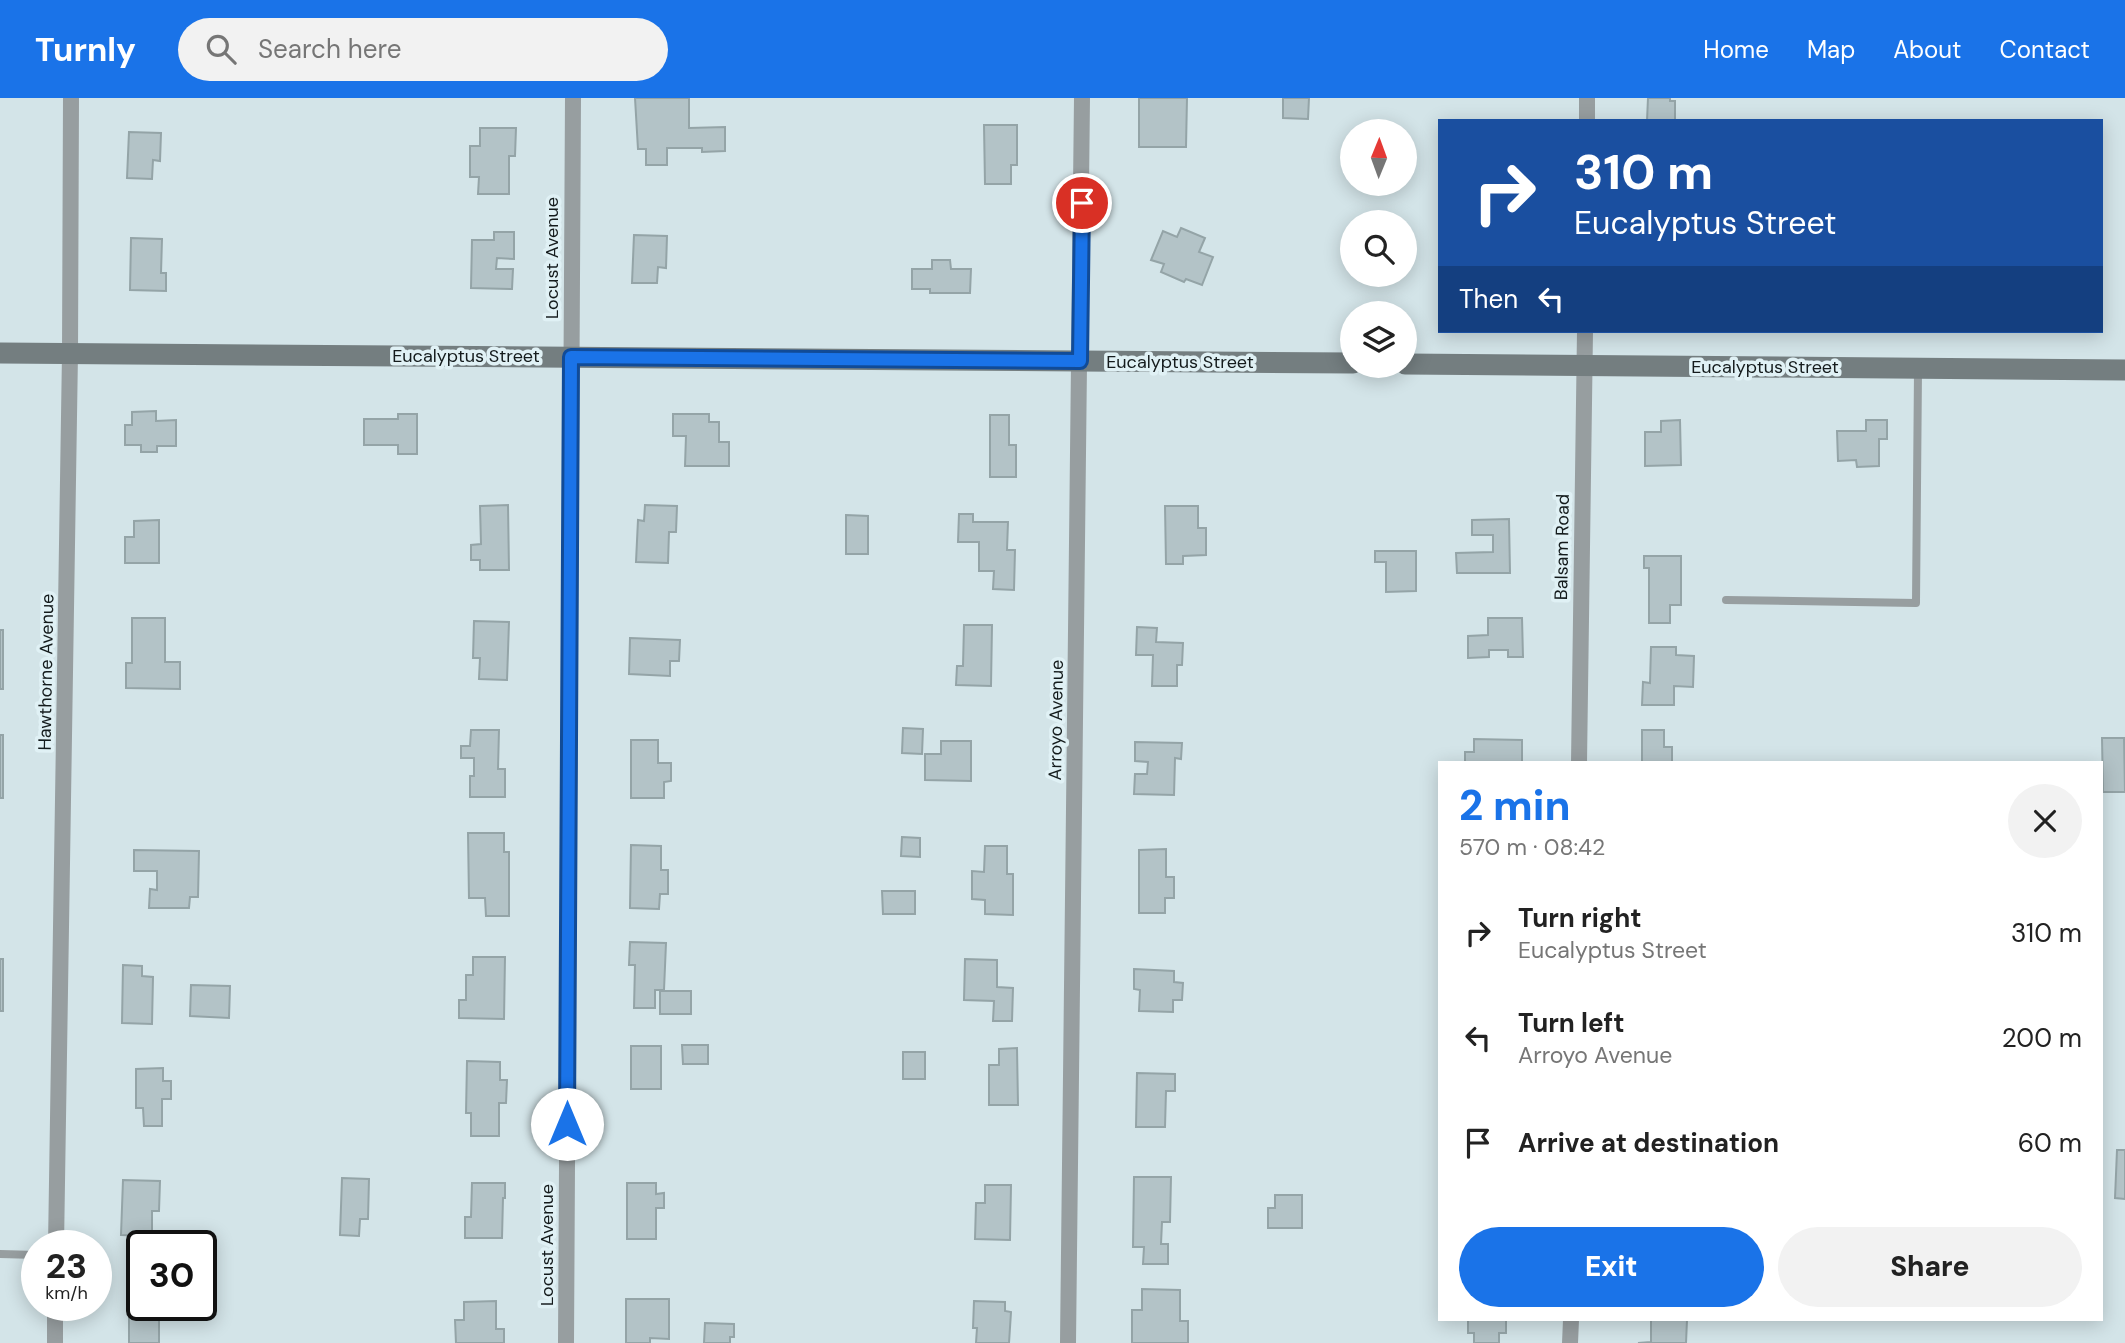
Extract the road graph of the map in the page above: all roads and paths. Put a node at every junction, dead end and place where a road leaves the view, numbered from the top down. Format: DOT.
graph roads {
  1 [pos="71,98"];
  2 [pos="573,98"];
  3 [pos="1082,98"];
  4 [pos="1587,98"];
  5 [pos="1587,119"];
  6 [pos="1584,333"];
  7 [pos="0,353"];
  8 [pos="70,353"];
  9 [pos="571,357"];
  10 [pos="1080,361"];
  11 [pos="1340,363"];
  12 [pos="1417,364"];
  13 [pos="1584,365"];
  14 [pos="1918,368"];
  15 [pos="2125,370"];
  16 [pos="1726,600"];
  17 [pos="1578,761"];
  18 [pos="56,1230"];
  19 [pos="0,1254"];
  20 [pos="21,1255"];
  21 [pos="55,1321"];
  22 [pos="1571,1321"];
  23 [pos="55,1343"];
  24 [pos="566,1343"];
  25 [pos="1068,1343"];
  26 [pos="1570,1343"];
  1 -- 8 [label="street, Hawthorne Avenue"];
  2 -- 9 [label="street, Locust Avenue"];
  3 -- 10 [label="street, Arroyo Avenue"];
  4 -- 5 [label="street"];
  6 -- 13 [label="street, Balsam Road"];
  7 -- 8 [label="main road, Eucalyptus Street"];
  8 -- 9 [label="main road, Eucalyptus Street"];
  8 -- 18 [label="street, Hawthorne Avenue"];
  9 -- 10 [label="main road, Eucalyptus Street"];
  9 -- 24 [label="street, Locust Avenue"];
  10 -- 11 [label="main road, Eucalyptus Street"];
  10 -- 25 [label="street, Arroyo Avenue"];
  12 -- 13 [label="main road, Eucalyptus Street"];
  13 -- 14 [label="main road, Eucalyptus Street"];
  13 -- 17 [label="street, Balsam Road"];
  14 -- 15 [label="main road, Eucalyptus Street"];
  14 -- 16 [label="lane"];
  19 -- 20 [label="lane"];
  21 -- 23 [label="street"];
  22 -- 26 [label="street"];
}
